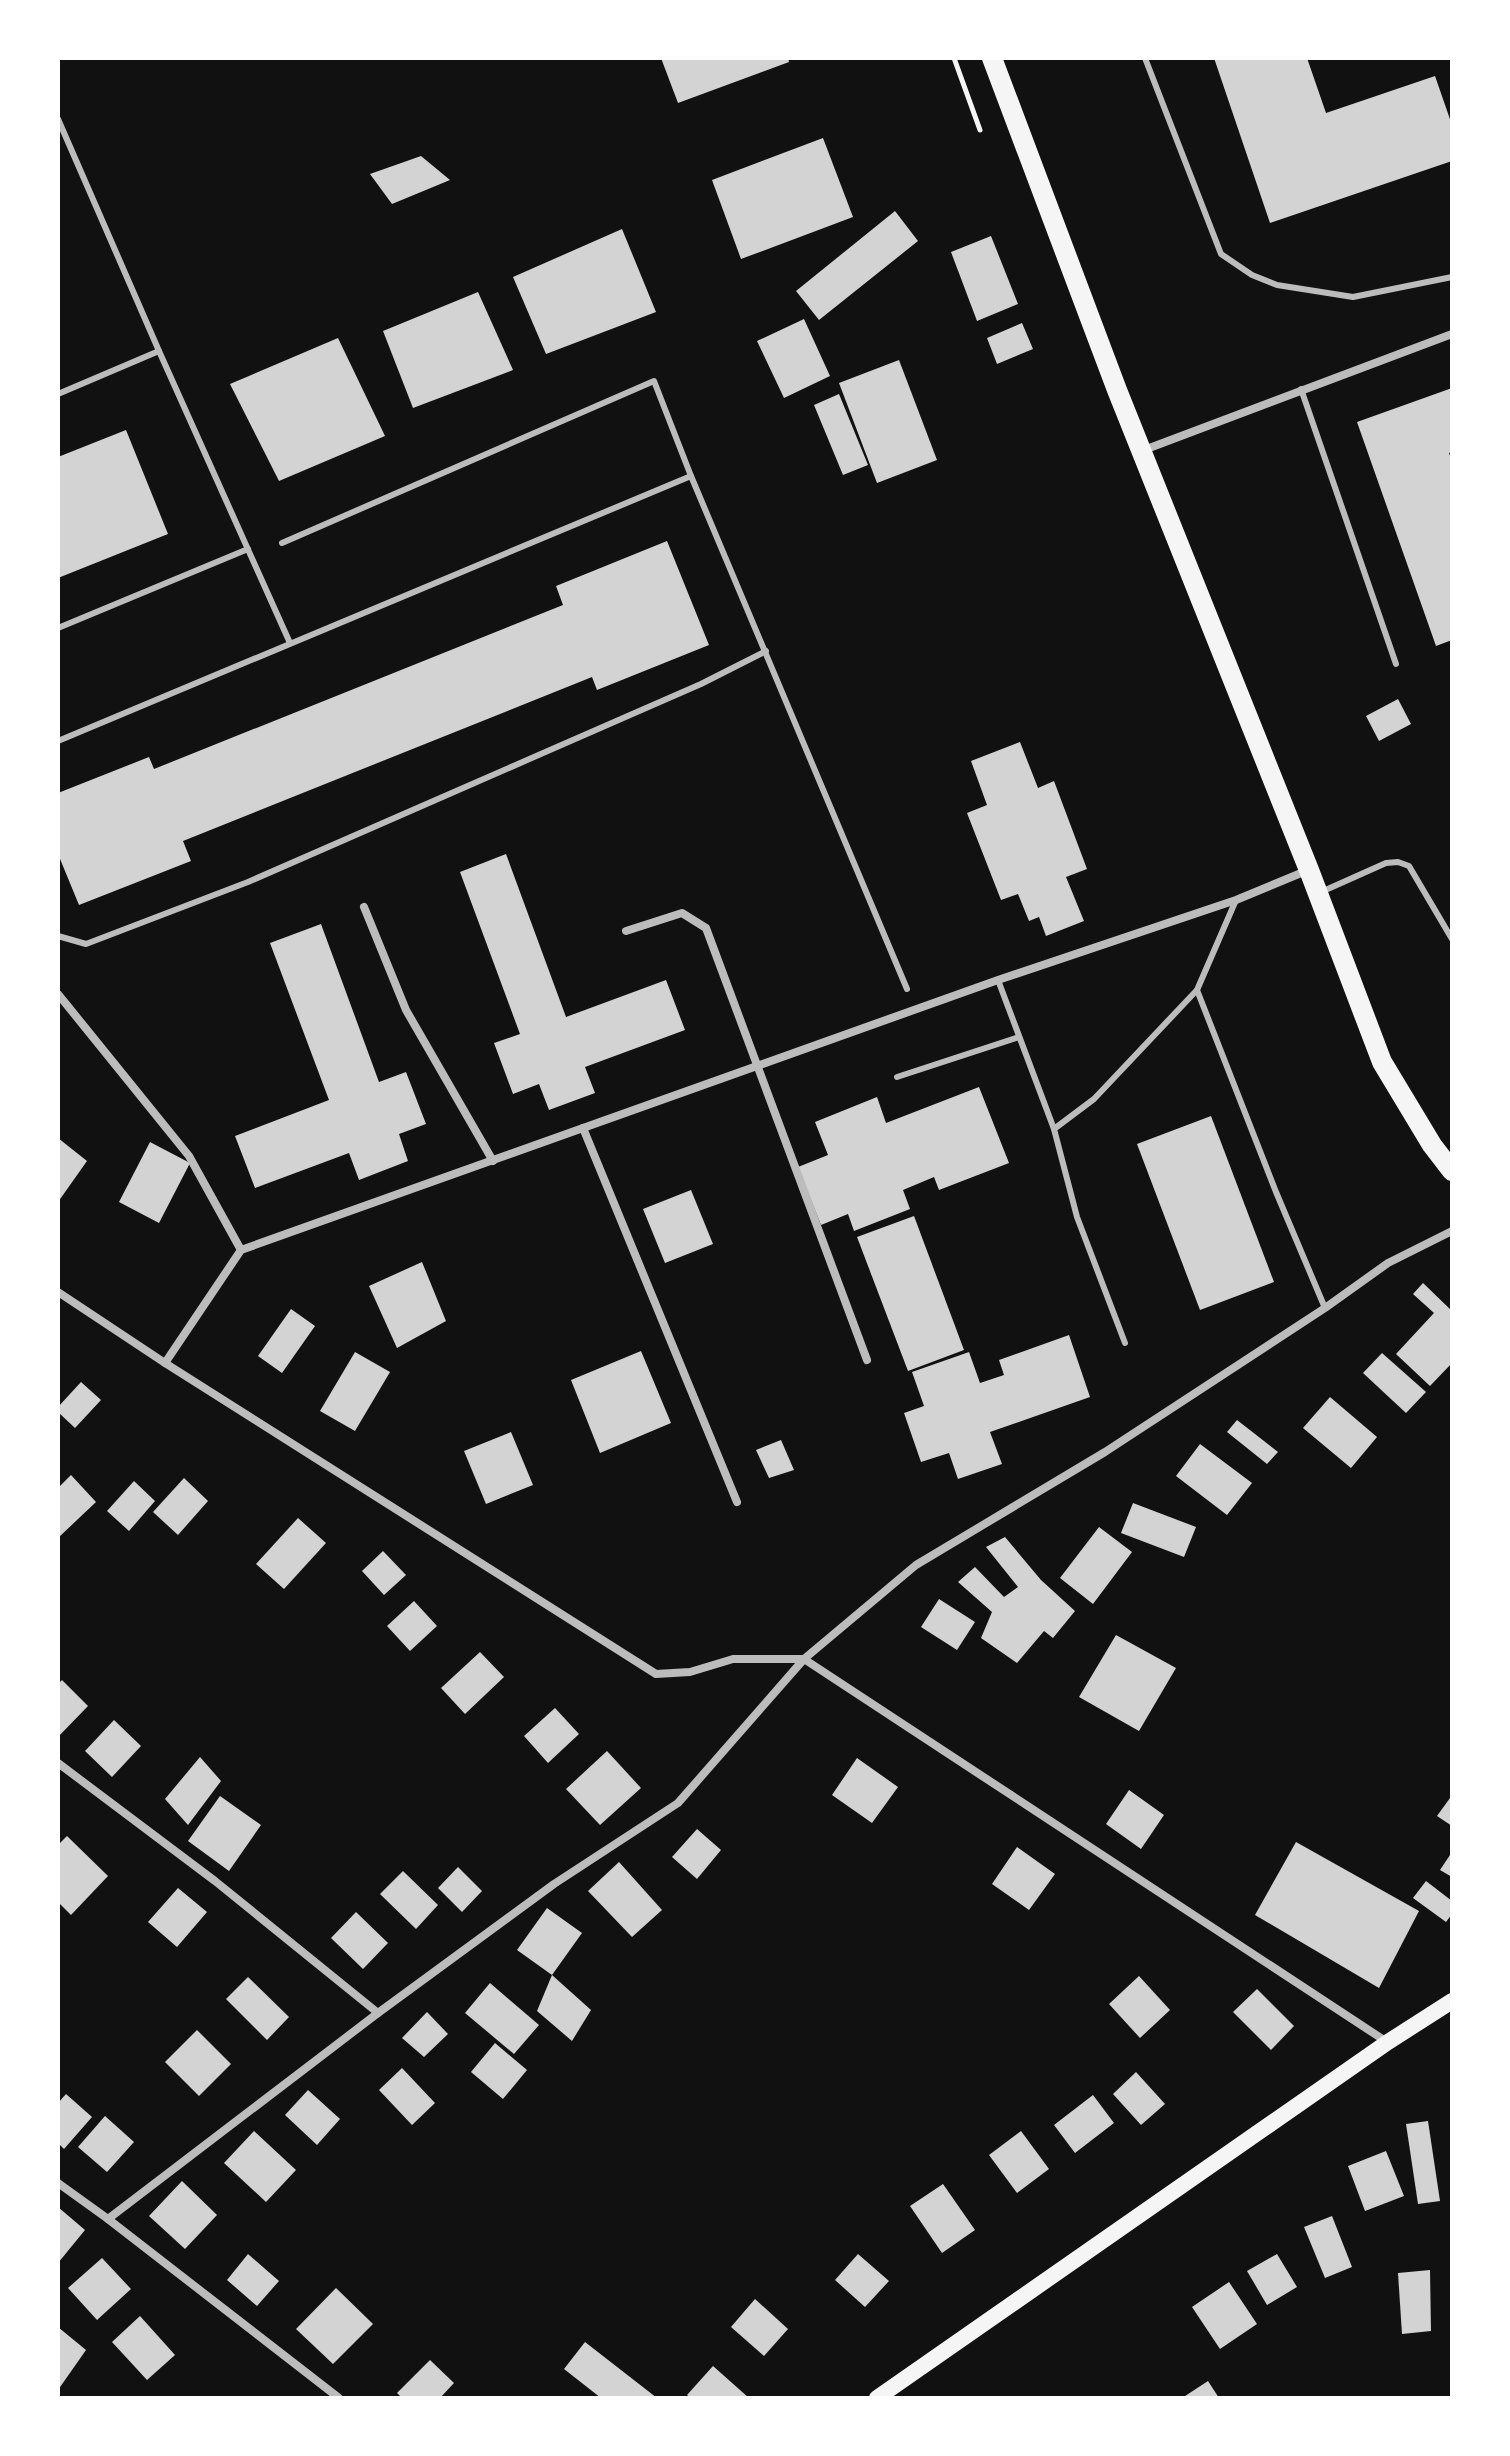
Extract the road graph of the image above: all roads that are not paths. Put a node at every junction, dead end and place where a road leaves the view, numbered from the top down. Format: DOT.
graph roads {
  1 [pos="992,58"];
  2 [pos="1145,58"];
  3 [pos="58,119"];
  4 [pos="1452,277"];
  5 [pos="1452,334"];
  6 [pos="159,351"];
  7 [pos="1301,389"];
  8 [pos="58,394"];
  9 [pos="1143,450"];
  10 [pos="691,476"];
  11 [pos="282,543"];
  12 [pos="248,549"];
  13 [pos="58,628"];
  14 [pos="290,643"];
  15 [pos="766,651"];
  16 [pos="1396,664"];
  17 [pos="58,741"];
  18 [pos="1309,870"];
  19 [pos="1318,894"];
  20 [pos="1236,900"];
  21 [pos="364,907"];
  22 [pos="626,931"];
  23 [pos="58,936"];
  24 [pos="1452,939"];
  25 [pos="998,980"];
  26 [pos="907,989"];
  27 [pos="1197,990"];
  28 [pos="58,994"];
  29 [pos="1019,1037"];
  30 [pos="757,1067"];
  31 [pos="897,1077"];
  32 [pos="583,1128"];
  33 [pos="1054,1129"];
  34 [pos="493,1161"];
  35 [pos="1452,1171"];
  36 [pos="1452,1231"];
  37 [pos="241,1250"];
  38 [pos="58,1292"];
  39 [pos="1325,1308"];
  40 [pos="1125,1343"];
  41 [pos="867,1360"];
  42 [pos="165,1363"];
  43 [pos="737,1502"];
  44 [pos="804,1659"];
  45 [pos="58,1763"];
  46 [pos="1452,2001"];
  47 [pos="378,2013"];
  48 [pos="1388,2042"];
  49 [pos="58,2183"];
  50 [pos="108,2219"];
  51 [pos="339,2398"];
  52 [pos="877,2398"];
  1 -- 9 [label="main road"];
  2 -- 4 [label="lane"];
  3 -- 6 [label="lane"];
  5 -- 7 [label="street"];
  6 -- 8 [label="lane"];
  6 -- 12 [label="lane"];
  7 -- 9 [label="street"];
  7 -- 16 [label="lane"];
  9 -- 18 [label="main road"];
  10 -- 11 [label="lane"];
  10 -- 14 [label="lane"];
  10 -- 15 [label="lane"];
  12 -- 13 [label="lane"];
  12 -- 14 [label="lane"];
  14 -- 17 [label="lane"];
  15 -- 23 [label="lane"];
  15 -- 26 [label="lane"];
  18 -- 19 [label="main road"];
  18 -- 20 [label="street"];
  19 -- 24 [label="lane"];
  19 -- 35 [label="main road"];
  20 -- 25 [label="street"];
  20 -- 27 [label="lane"];
  21 -- 34 [label="street"];
  22 -- 30 [label="street"];
  25 -- 29 [label="lane"];
  25 -- 30 [label="street"];
  27 -- 33 [label="lane"];
  27 -- 39 [label="lane"];
  28 -- 37 [label="street"];
  29 -- 31 [label="lane"];
  29 -- 33 [label="lane"];
  30 -- 32 [label="street"];
  30 -- 41 [label="street"];
  32 -- 34 [label="street"];
  32 -- 43 [label="street"];
  33 -- 40 [label="lane"];
  34 -- 37 [label="street"];
  36 -- 39 [label="street"];
  37 -- 42 [label="street"];
  38 -- 42 [label="street"];
  39 -- 44 [label="street"];
  42 -- 44 [label="street"];
  44 -- 47 [label="street"];
  44 -- 48 [label="street"];
  45 -- 47 [label="street"];
  46 -- 48 [label="main road"];
  47 -- 50 [label="street"];
  48 -- 52 [label="main road"];
  49 -- 50 [label="street"];
  50 -- 51 [label="street"];
}
